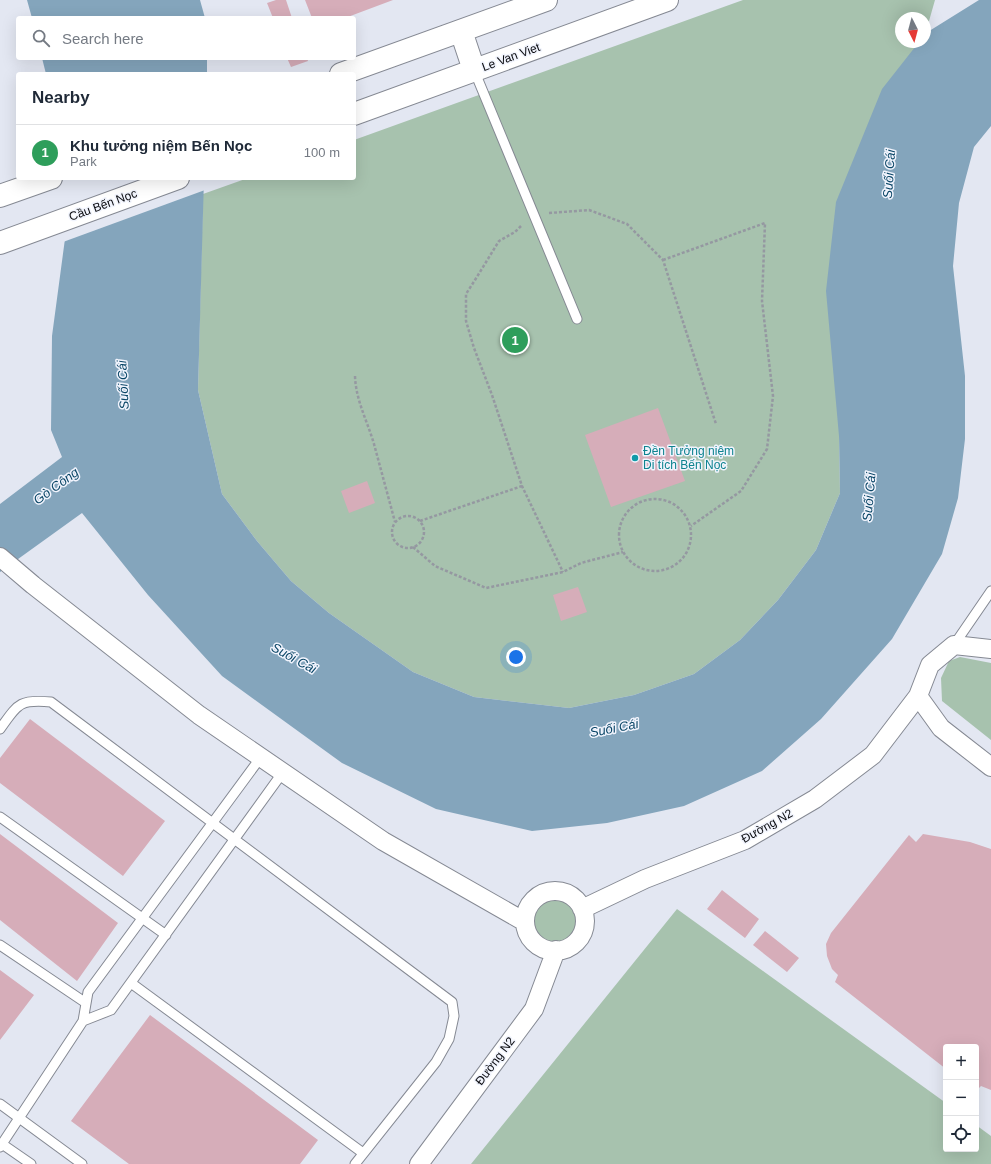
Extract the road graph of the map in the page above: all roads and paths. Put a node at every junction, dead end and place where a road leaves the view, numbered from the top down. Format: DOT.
graph roads {
  1 [pos="546,0"];
  2 [pos="667,0"];
  3 [pos="461,31"];
  4 [pos="474,70"];
  5 [pos="346,72"];
  6 [pos="356,113"];
  7 [pos="46,180"];
  8 [pos="172,180"];
  9 [pos="7,194"];
  10 [pos="534,214"];
  11 [pos="0,242"];
  12 [pos="663,260"];
  13 [pos="577,319"];
  14 [pos="355,376"];
  15 [pos="716,424"];
  16 [pos="522,486"];
  17 [pos="420,521"];
  18 [pos="395,522"];
  19 [pos="691,526"];
  20 [pos="413,547"];
  21 [pos="623,552"];
  22 [pos="0,557"];
  23 [pos="563,572"];
  24 [pos="991,591"];
  25 [pos="954,645"];
  26 [pos="991,649"];
  27 [pos="918,696"];
  28 [pos="0,729"];
  29 [pos="260,757"];
  30 [pos="991,767"];
  31 [pos="283,772"];
  32 [pos="0,817"];
  33 [pos="212,822"];
  34 [pos="234,839"];
  35 [pos="582,909"];
  36 [pos="142,919"];
  37 [pos="525,922"];
  38 [pos="166,935"];
  39 [pos="0,945"];
  40 [pos="556,950"];
  41 [pos="130,983"];
  42 [pos="86,1003"];
  43 [pos="83,1021"];
  44 [pos="0,1104"];
  45 [pos="20,1119"];
  46 [pos="1,1146"];
  47 [pos="363,1153"];
  48 [pos="31,1164"];
  49 [pos="82,1164"];
  50 [pos="355,1164"];
  51 [pos="419,1164"];
  1 -- 3 [label="main road"];
  2 -- 4 [label="main road, Le Van Viet"];
  3 -- 4 [label="main road"];
  3 -- 5 [label="main road"];
  4 -- 6 [label="main road, Le Van Viet"];
  4 -- 10 [label="lane"];
  7 -- 9 [label="main road"];
  8 -- 11 [label="main road, Cầu Bến Nọc"];
  10 -- 12 [label="path"];
  10 -- 13 [label="lane"];
  10 -- 16 [label="path"];
  12 -- 15 [label="path"];
  12 -- 19 [label="path"];
  14 -- 18 [label="path"];
  16 -- 17 [label="path"];
  16 -- 23 [label="path"];
  17 -- 18 [label="path"];
  17 -- 20 [label="path"];
  18 -- 20 [label="path"];
  19 -- 21 [label="path"];
  19 -- 21 [label="path"];
  20 -- 23 [label="path"];
  21 -- 23 [label="path"];
  22 -- 29 [label="street"];
  24 -- 25 [label="lane"];
  25 -- 26 [label="street"];
  25 -- 27 [label="street, Đường N2"];
  27 -- 30 [label="street"];
  27 -- 35 [label="street, Đường N2"];
  28 -- 33 [label="lane"];
  29 -- 31 [label="street"];
  29 -- 33 [label="lane"];
  31 -- 34 [label="lane"];
  31 -- 37 [label="street"];
  32 -- 36 [label="lane"];
  33 -- 34 [label="lane"];
  33 -- 36 [label="lane"];
  34 -- 38 [label="lane"];
  34 -- 47 [label="lane"];
  35 -- 37 [label="street"];
  35 -- 40 [label="street"];
  36 -- 38 [label="lane"];
  36 -- 42 [label="lane"];
  37 -- 40 [label="street"];
  38 -- 41 [label="lane"];
  39 -- 42 [label="lane"];
  40 -- 51 [label="street, Đường N2"];
  41 -- 43 [label="lane"];
  41 -- 47 [label="lane"];
  42 -- 43 [label="lane"];
  43 -- 45 [label="lane"];
  44 -- 45 [label="lane"];
  45 -- 46 [label="lane"];
  45 -- 49 [label="lane"];
  46 -- 48 [label="lane"];
  47 -- 50 [label="lane"];
}
